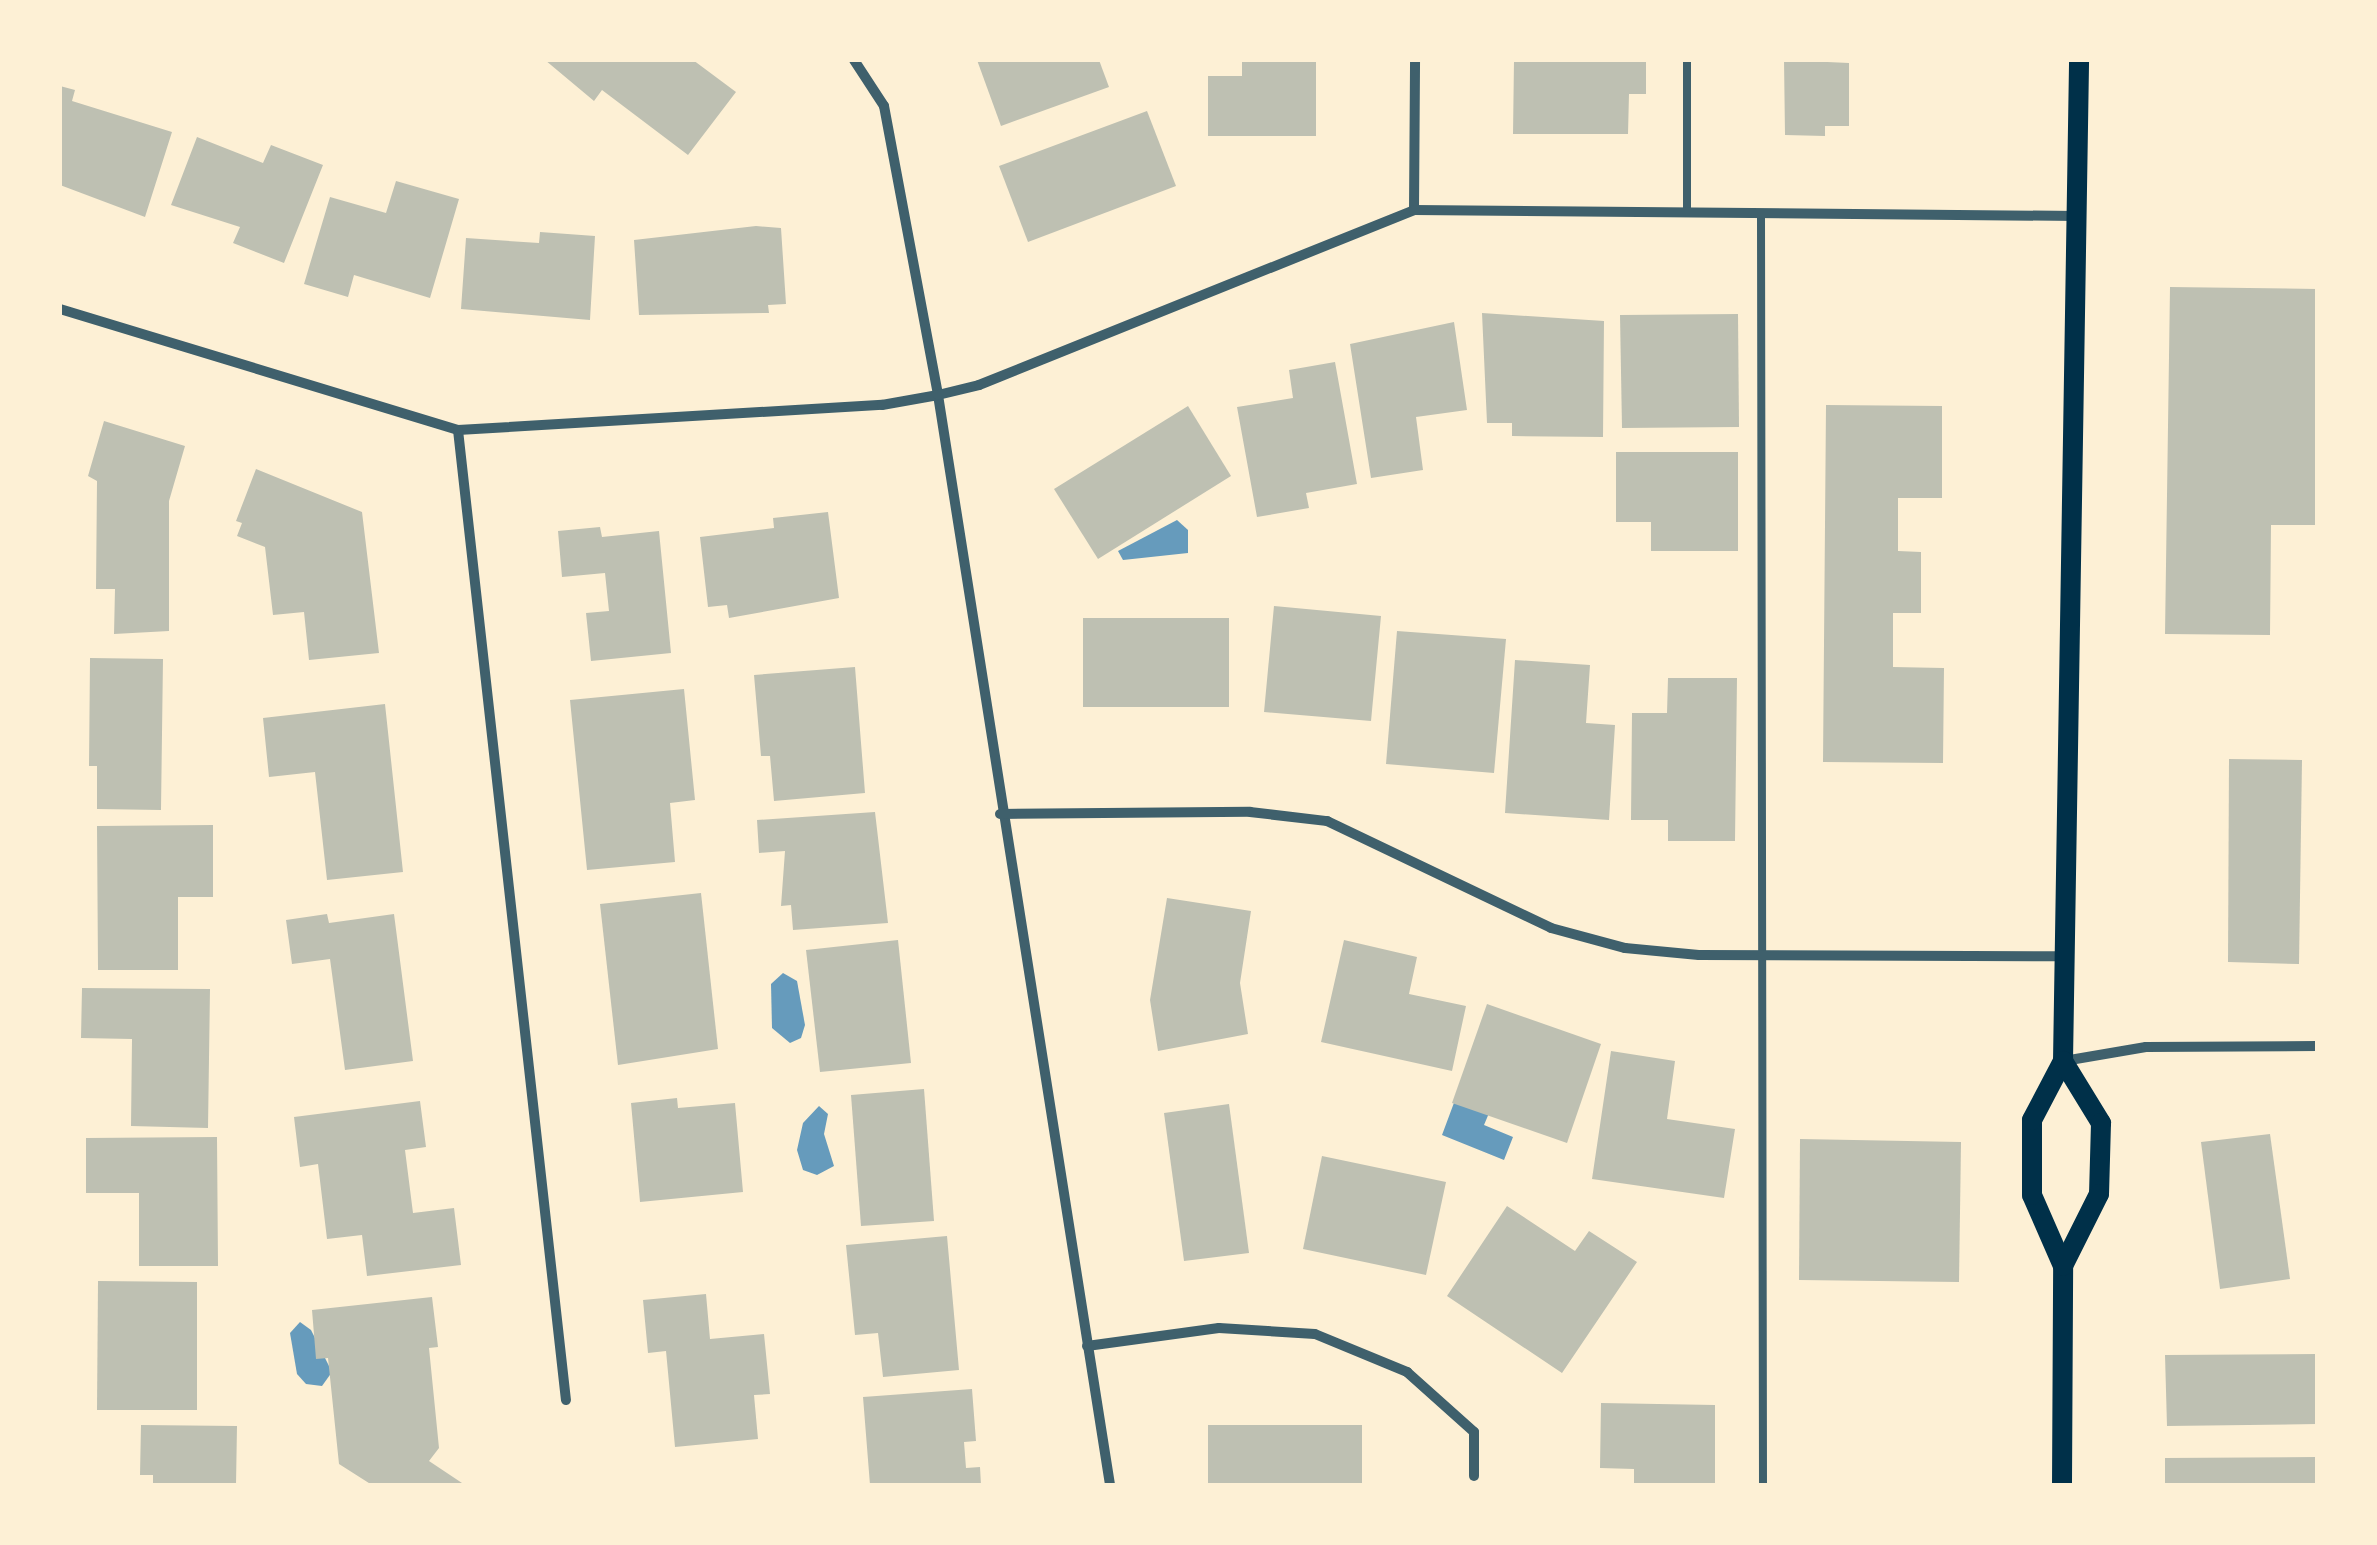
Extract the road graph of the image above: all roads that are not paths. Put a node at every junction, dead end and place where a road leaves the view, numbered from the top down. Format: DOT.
graph roads {
  1 [pos="854,60"];
  2 [pos="1414,60"];
  3 [pos="1687,60"];
  4 [pos="2079,60"];
  5 [pos="1414,210"];
  6 [pos="1687,212"];
  7 [pos="1761,213"];
  8 [pos="2077,216"];
  9 [pos="60,309"];
  10 [pos="938,396"];
  11 [pos="458,430"];
  12 [pos="1000,814"];
  13 [pos="1761,955"];
  14 [pos="2061,956"];
  15 [pos="2317,1046"];
  16 [pos="2063,1061"];
  17 [pos="2063,1266"];
  18 [pos="1087,1346"];
  19 [pos="566,1400"];
  20 [pos="1474,1476"];
  21 [pos="1110,1485"];
  22 [pos="1763,1485"];
  23 [pos="2062,1485"];
  1 -- 10 [label="street"];
  2 -- 5 [label="street"];
  3 -- 6 [label="lane"];
  4 -- 8 [label="main road"];
  5 -- 6 [label="street"];
  5 -- 10 [label="street"];
  6 -- 7 [label="street"];
  7 -- 8 [label="street"];
  7 -- 13 [label="lane"];
  8 -- 14 [label="main road"];
  9 -- 11 [label="street"];
  10 -- 11 [label="street"];
  10 -- 12 [label="street"];
  11 -- 19 [label="street"];
  12 -- 13 [label="street"];
  12 -- 18 [label="street"];
  13 -- 14 [label="street"];
  13 -- 22 [label="lane"];
  14 -- 16 [label="main road"];
  15 -- 16 [label="street"];
  16 -- 17 [label="main road"];
  16 -- 17 [label="main road"];
  17 -- 23 [label="main road"];
  18 -- 20 [label="street"];
  18 -- 21 [label="street"];
}
